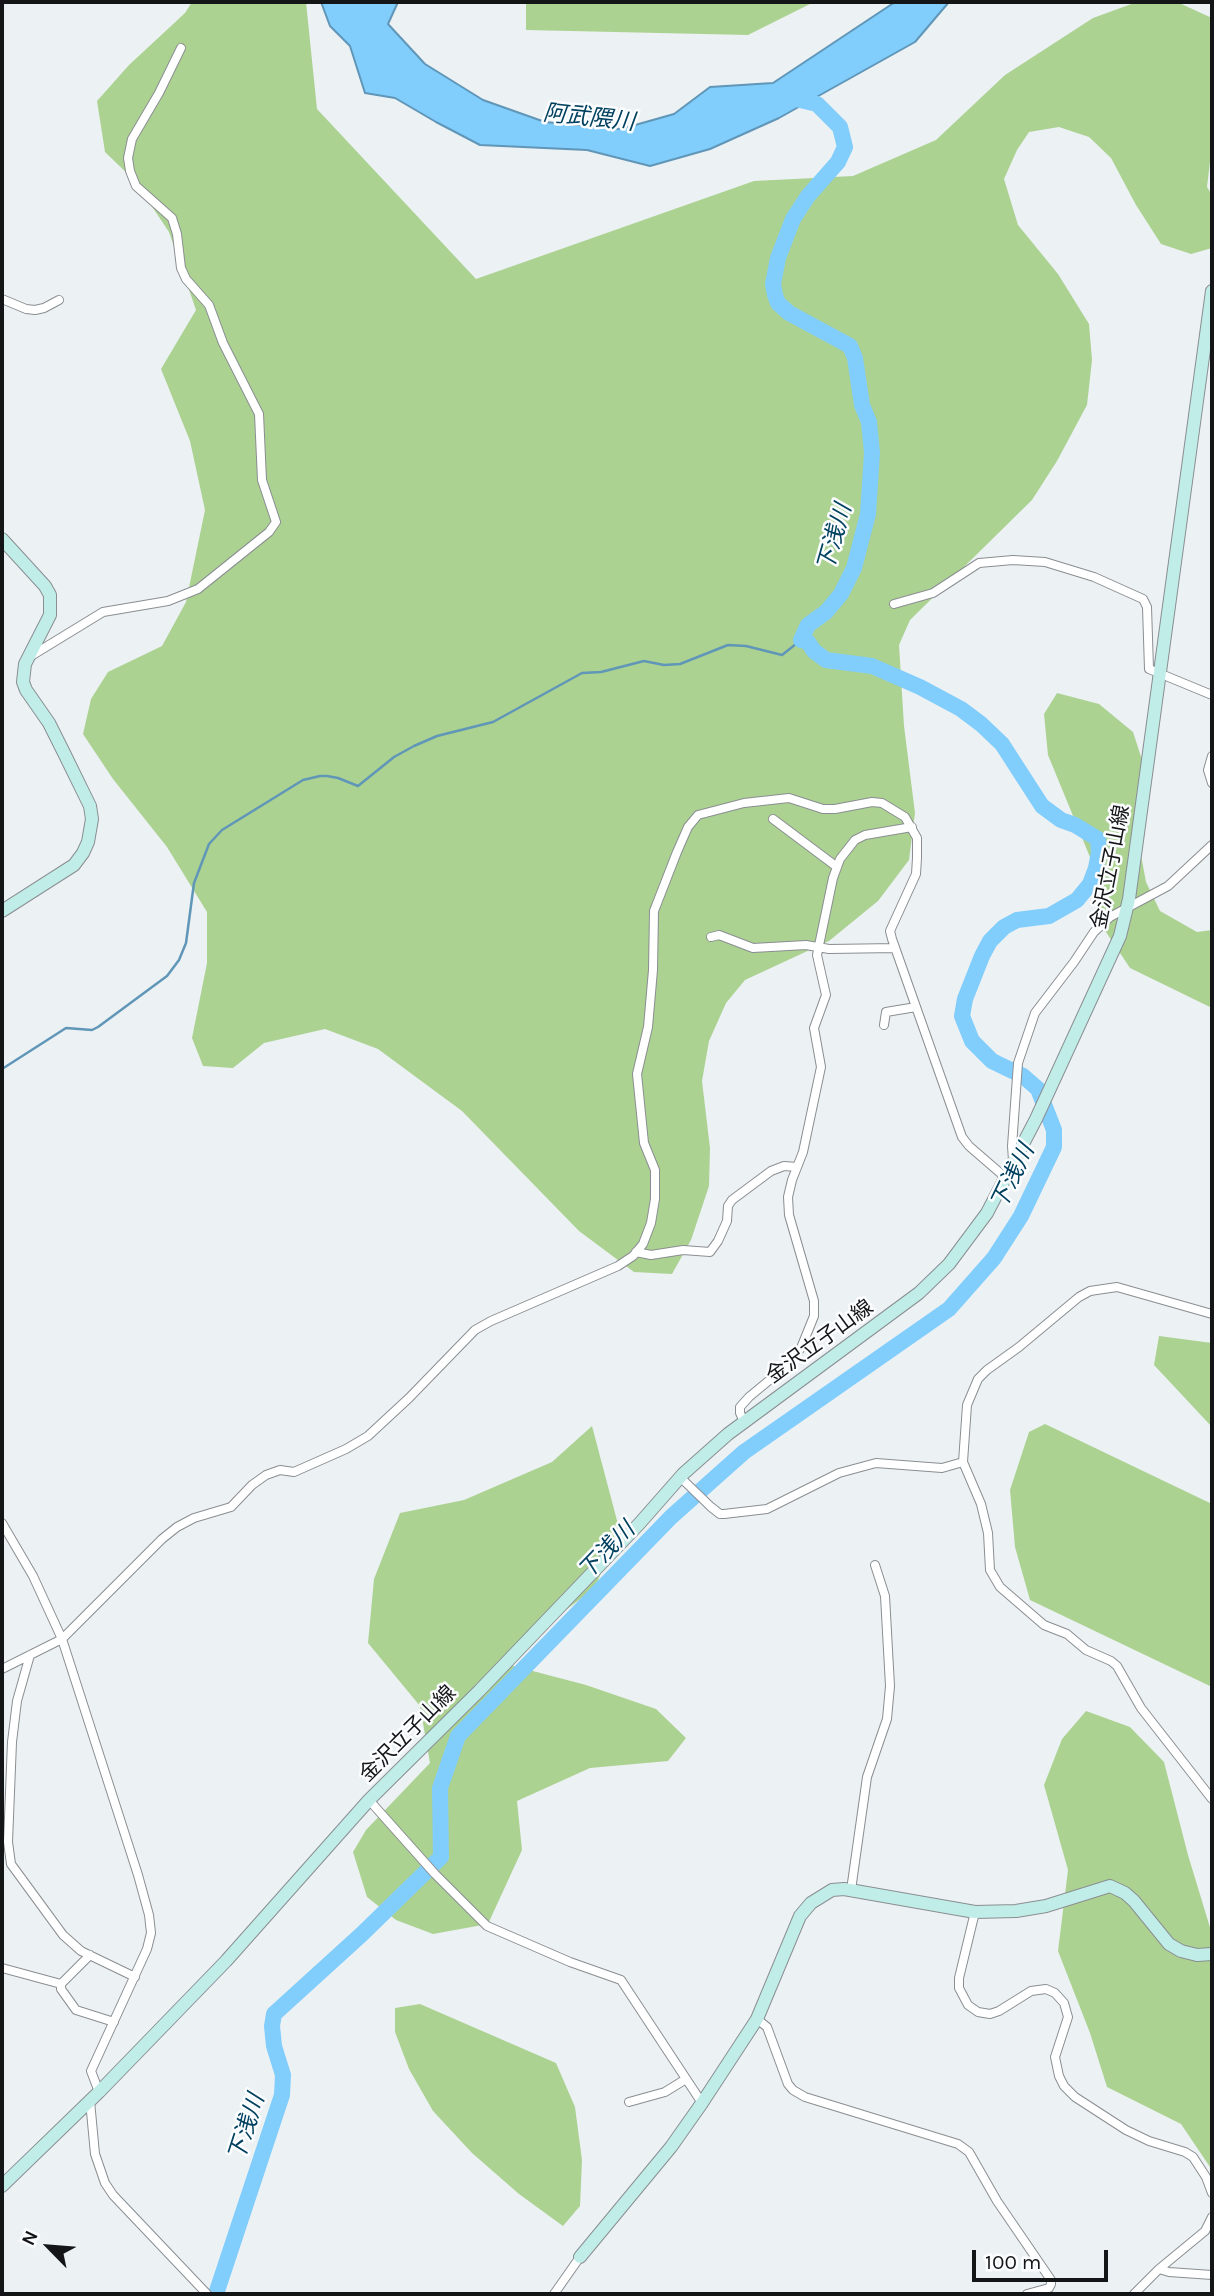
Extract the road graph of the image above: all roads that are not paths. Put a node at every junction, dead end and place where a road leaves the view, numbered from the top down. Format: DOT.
graph roads {
  1 [pos="181,48"];
  2 [pos="1212,291"];
  3 [pos="2,299"];
  4 [pos="59,300"];
  5 [pos="2,539"];
  6 [pos="894,604"];
  7 [pos="28,657"];
  8 [pos="1160,675"];
  9 [pos="1212,695"];
  10 [pos="1212,756"];
  11 [pos="1212,783"];
  12 [pos="773,819"];
  13 [pos="912,827"];
  14 [pos="1212,845"];
  15 [pos="837,867"];
  16 [pos="1127,907"];
  17 [pos="2,911"];
  18 [pos="711,937"];
  19 [pos="819,947"];
  20 [pos="895,948"];
  21 [pos="916,1007"];
  22 [pos="884,1025"];
  23 [pos="1014,1163"];
  24 [pos="797,1167"];
  25 [pos="1006,1178"];
  26 [pos="636,1252"];
  27 [pos="1212,1314"];
  28 [pos="744,1422"];
  29 [pos="964,1462"];
  30 [pos="680,1477"];
  31 [pos="2,1523"];
  32 [pos="875,1565"];
  33 [pos="62,1639"];
  34 [pos="30,1655"];
  35 [pos="2,1669"];
  36 [pos="1212,1799"];
  37 [pos="369,1800"];
  38 [pos="2,1857"];
  39 [pos="11,1864"];
  40 [pos="851,1890"];
  41 [pos="975,1912"];
  42 [pos="1212,1954"];
  43 [pos="90,1955"];
  44 [pos="2,1968"];
  45 [pos="135,1977"];
  46 [pos="61,1984"];
  47 [pos="757,2019"];
  48 [pos="114,2022"];
  49 [pos="686,2078"];
  50 [pos="95,2097"];
  51 [pos="629,2102"];
  52 [pos="702,2103"];
  53 [pos="2,2186"];
  54 [pos="1212,2193"];
  55 [pos="1212,2217"];
  56 [pos="580,2257"];
  57 [pos="1160,2269"];
  58 [pos="1212,2275"];
  59 [pos="207,2294"];
  60 [pos="554,2294"];
  61 [pos="1027,2294"];
  62 [pos="1134,2294"];
  1 -- 7 [label="street"];
  2 -- 8 [label="street, 金沢立子山線"];
  3 -- 4 [label="street"];
  5 -- 7 [label="street"];
  6 -- 8 [label="street"];
  7 -- 17 [label="street"];
  8 -- 9 [label="street"];
  8 -- 16 [label="street, 金沢立子山線"];
  10 -- 11 [label="street"];
  12 -- 15 [label="street"];
  13 -- 15 [label="street"];
  13 -- 20 [label="street"];
  13 -- 26 [label="street"];
  14 -- 16 [label="street"];
  15 -- 19 [label="street"];
  16 -- 23 [label="street, 金沢立子山線"];
  16 -- 23 [label="street"];
  18 -- 19 [label="street"];
  19 -- 20 [label="street"];
  19 -- 24 [label="street"];
  20 -- 21 [label="street"];
  21 -- 22 [label="street"];
  21 -- 25 [label="street"];
  23 -- 25 [label="street, 金沢立子山線"];
  24 -- 26 [label="street"];
  24 -- 28 [label="street"];
  25 -- 28 [label="street, 金沢立子山線"];
  26 -- 33 [label="street"];
  27 -- 29 [label="street"];
  28 -- 30 [label="street, 金沢立子山線"];
  29 -- 30 [label="street"];
  29 -- 36 [label="street"];
  30 -- 37 [label="street, 金沢立子山線"];
  31 -- 33 [label="street"];
  32 -- 40 [label="street"];
  33 -- 34 [label="street"];
  33 -- 45 [label="street"];
  34 -- 35 [label="street"];
  34 -- 39 [label="street"];
  37 -- 49 [label="street"];
  37 -- 50 [label="street, 金沢立子山線"];
  38 -- 39 [label="street"];
  39 -- 43 [label="street"];
  40 -- 41 [label="street"];
  40 -- 47 [label="street"];
  41 -- 42 [label="street"];
  41 -- 54 [label="street"];
  43 -- 45 [label="street"];
  43 -- 46 [label="street"];
  44 -- 46 [label="street"];
  45 -- 48 [label="street"];
  46 -- 48 [label="street"];
  47 -- 52 [label="street"];
  47 -- 61 [label="street"];
  48 -- 50 [label="street"];
  49 -- 51 [label="street"];
  49 -- 52 [label="street"];
  50 -- 53 [label="street, 金沢立子山線"];
  50 -- 59 [label="street"];
  52 -- 56 [label="street"];
  55 -- 57 [label="street"];
  56 -- 60 [label="street"];
  57 -- 58 [label="street"];
  57 -- 62 [label="street"];
}
